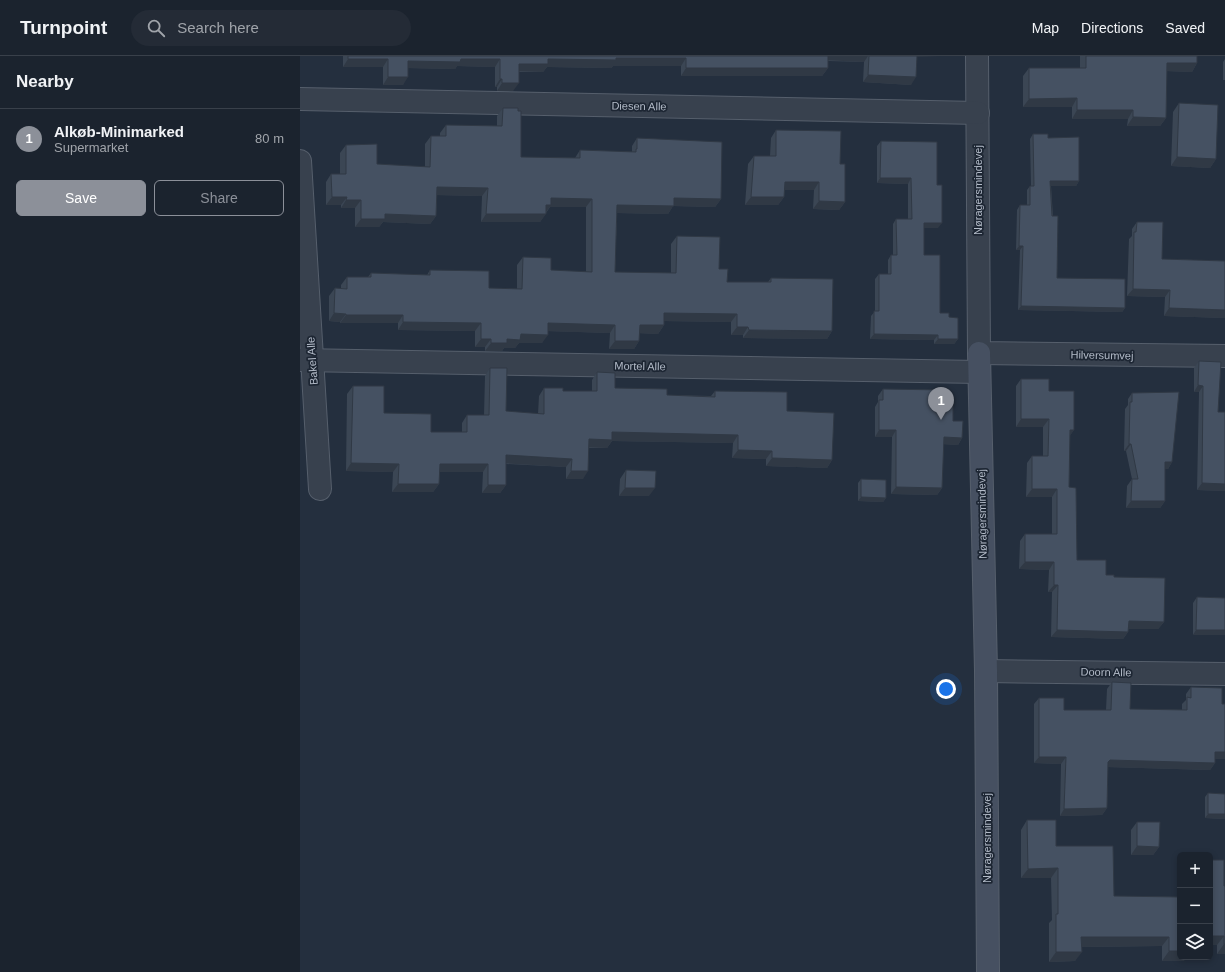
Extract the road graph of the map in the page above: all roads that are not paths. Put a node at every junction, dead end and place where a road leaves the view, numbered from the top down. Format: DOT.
graph roads {
  1 [pos="977,56"];
  2 [pos="300,99"];
  3 [pos="978,113"];
  4 [pos="300,161"];
  5 [pos="1225,356"];
  6 [pos="306,360"];
  7 [pos="979,363"];
  8 [pos="320,489"];
  9 [pos="986,671"];
  10 [pos="1225,674"];
  11 [pos="988,972"];
  1 -- 3 [label="street, Nøragersmindevej"];
  2 -- 3 [label="street, Diesen Alle"];
  3 -- 7 [label="street, Nøragersmindevej"];
  4 -- 6 [label="street, Bakel Alle"];
  5 -- 7 [label="street, Hilversumvej"];
  6 -- 7 [label="street, Mortel Alle"];
  6 -- 8 [label="street, Bakel Alle"];
  7 -- 9 [label="street, Nøragersmindevej"];
  9 -- 10 [label="street, Doorn Alle"];
  9 -- 11 [label="street, Nøragersmindevej"];
}
